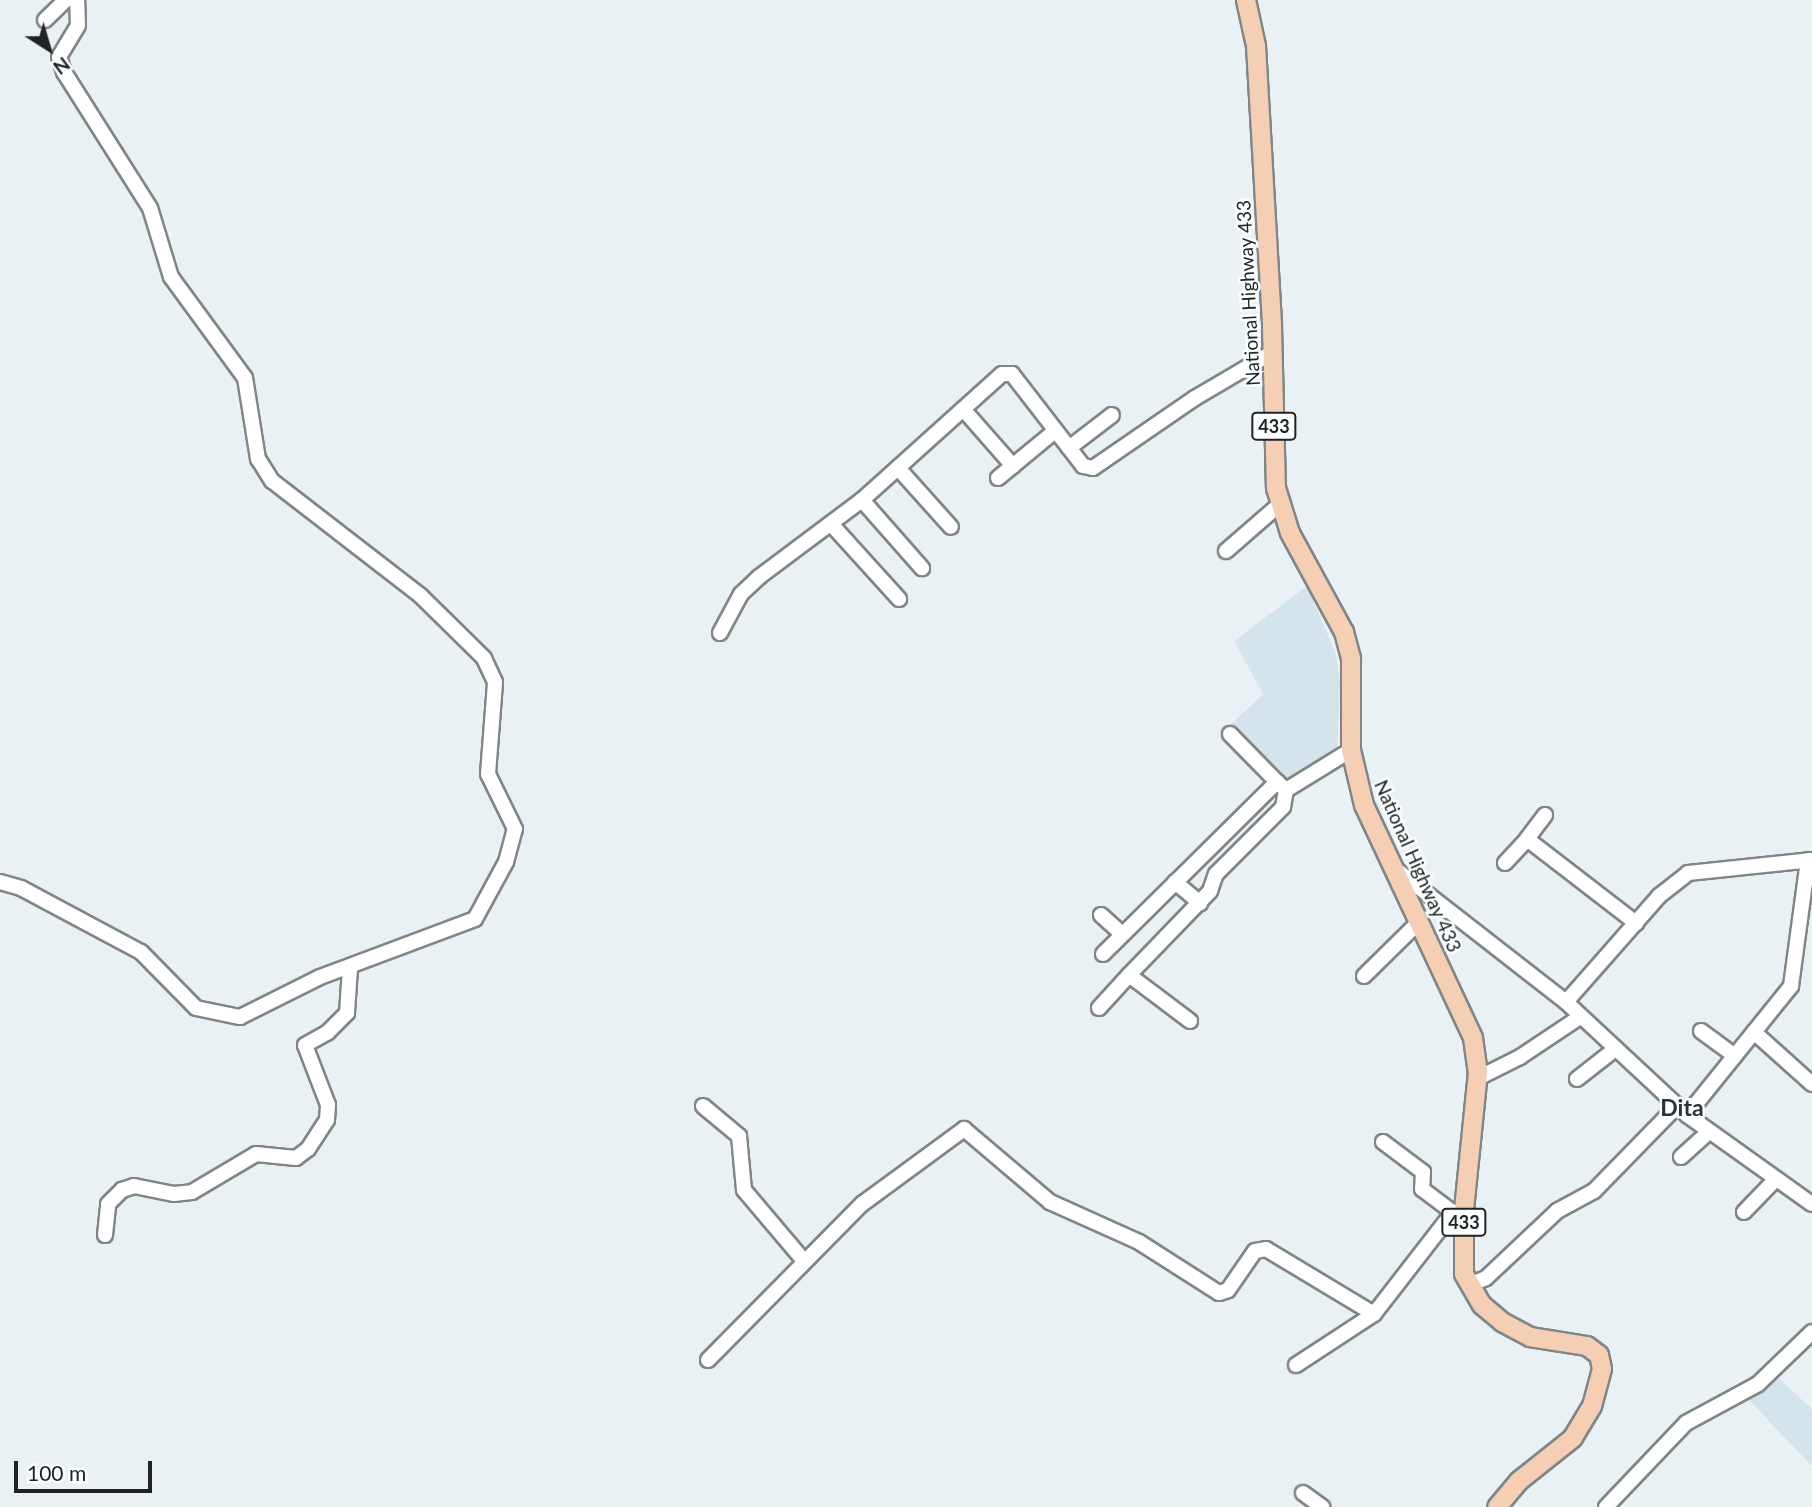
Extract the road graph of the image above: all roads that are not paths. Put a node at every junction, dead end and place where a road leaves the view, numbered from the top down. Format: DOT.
graph roads {
  1 [pos="66,0"];
  2 [pos="77,0"];
  3 [pos="1247,0"];
  4 [pos="45,20"];
  5 [pos="1273,352"];
  6 [pos="962,409"];
  7 [pos="1112,415"];
  8 [pos="1055,430"];
  9 [pos="1069,448"];
  10 [pos="1013,466"];
  11 [pos="898,468"];
  12 [pos="998,478"];
  13 [pos="862,500"];
  14 [pos="1279,505"];
  15 [pos="832,525"];
  16 [pos="951,527"];
  17 [pos="1226,551"];
  18 [pos="922,568"];
  19 [pos="899,599"];
  20 [pos="720,632"];
  21 [pos="1230,734"];
  22 [pos="1351,750"];
  23 [pos="1282,786"];
  24 [pos="1545,815"];
  25 [pos="1527,839"];
  26 [pos="1810,860"];
  27 [pos="1505,863"];
  28 [pos="1392,867"];
  29 [pos="0,882"];
  30 [pos="1175,882"];
  31 [pos="1200,903"];
  32 [pos="1101,915"];
  33 [pos="1420,921"];
  34 [pos="1636,923"];
  35 [pos="1122,934"];
  36 [pos="1103,954"];
  37 [pos="350,968"];
  38 [pos="1129,975"];
  39 [pos="1364,976"];
  40 [pos="1566,1002"];
  41 [pos="1099,1008"];
  42 [pos="1580,1017"];
  43 [pos="1190,1021"];
  44 [pos="1701,1031"];
  45 [pos="1754,1032"];
  46 [pos="1614,1050"];
  47 [pos="1735,1055"];
  48 [pos="1478,1078"];
  49 [pos="1577,1079"];
  50 [pos="1812,1084"];
  51 [pos="703,1106"];
  52 [pos="1682,1111"];
  53 [pos="1709,1132"];
  54 [pos="1383,1142"];
  55 [pos="1681,1157"];
  56 [pos="1776,1180"];
  57 [pos="1812,1204"];
  58 [pos="1459,1212"];
  59 [pos="1744,1212"];
  60 [pos="105,1235"];
  61 [pos="804,1261"];
  62 [pos="1469,1285"];
  63 [pos="1374,1314"];
  64 [pos="1812,1332"];
  65 [pos="708,1360"];
  66 [pos="1296,1365"];
  67 [pos="1303,1493"];
  68 [pos="1322,1507"];
  69 [pos="1497,1507"];
  70 [pos="1606,1507"];
  1 -- 4 [label="street"];
  2 -- 37 [label="street"];
  3 -- 5 [label="main road, National Highway 433 / 433"];
  5 -- 9 [label="street"];
  5 -- 14 [label="main road, National Highway 433 / 433"];
  6 -- 8 [label="street"];
  6 -- 10 [label="street"];
  6 -- 11 [label="street"];
  7 -- 9 [label="street"];
  8 -- 9 [label="street"];
  8 -- 10 [label="street"];
  10 -- 12 [label="street"];
  11 -- 13 [label="street"];
  11 -- 16 [label="street"];
  13 -- 15 [label="street"];
  13 -- 18 [label="street"];
  14 -- 17 [label="street"];
  14 -- 22 [label="main road, National Highway 433 / 433"];
  15 -- 19 [label="street"];
  15 -- 20 [label="street"];
  21 -- 23 [label="street"];
  22 -- 23 [label="street"];
  22 -- 28 [label="main road, National Highway 433 / 433"];
  23 -- 30 [label="street"];
  23 -- 31 [label="street"];
  24 -- 25 [label="street"];
  25 -- 27 [label="street"];
  25 -- 34 [label="street"];
  26 -- 34 [label="street"];
  26 -- 45 [label="street"];
  28 -- 33 [label="main road, National Highway 433 / 433"];
  28 -- 40 [label="street"];
  29 -- 37 [label="street"];
  30 -- 31 [label="street"];
  30 -- 35 [label="street"];
  31 -- 38 [label="street"];
  32 -- 35 [label="street"];
  33 -- 39 [label="street"];
  33 -- 48 [label="main road, National Highway 433 / 433"];
  34 -- 40 [label="street"];
  35 -- 36 [label="street"];
  37 -- 60 [label="street"];
  38 -- 41 [label="street"];
  38 -- 43 [label="street"];
  40 -- 42 [label="street"];
  42 -- 46 [label="street"];
  42 -- 48 [label="street"];
  44 -- 47 [label="street"];
  45 -- 47 [label="street"];
  45 -- 50 [label="street"];
  46 -- 49 [label="street"];
  46 -- 52 [label="street"];
  47 -- 52 [label="street"];
  48 -- 58 [label="main road, National Highway 433 / 433"];
  51 -- 61 [label="street"];
  52 -- 53 [label="street"];
  52 -- 62 [label="street"];
  53 -- 55 [label="street"];
  53 -- 56 [label="street"];
  54 -- 58 [label="street"];
  56 -- 57 [label="street"];
  56 -- 59 [label="street"];
  58 -- 62 [label="main road, National Highway 433 / 433"];
  58 -- 63 [label="street"];
  61 -- 63 [label="street"];
  61 -- 65 [label="street"];
  62 -- 69 [label="main road, National Highway 433 / 433"];
  63 -- 66 [label="street"];
  64 -- 70 [label="street"];
  67 -- 68 [label="street"];
}
